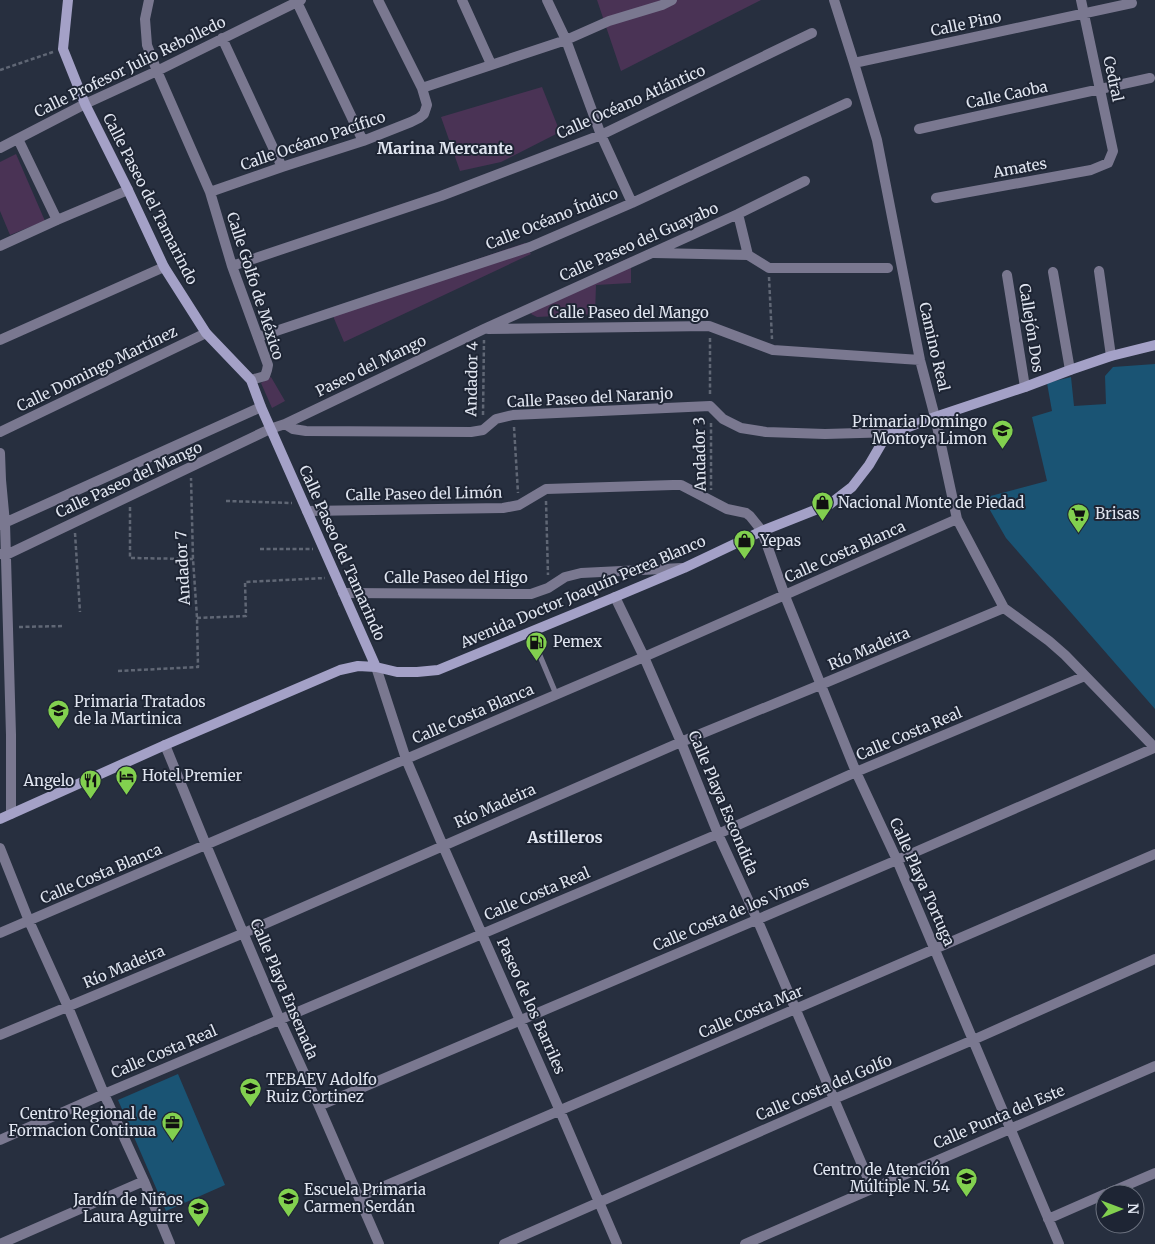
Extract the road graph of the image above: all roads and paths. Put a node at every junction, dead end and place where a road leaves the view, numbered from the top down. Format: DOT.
graph roads {
  1 [pos="68,0"];
  2 [pos="149,0"];
  3 [pos="378,0"];
  4 [pos="462,0"];
  5 [pos="547,0"];
  6 [pos="672,0"];
  7 [pos="834,0"];
  8 [pos="1081,0"];
  9 [pos="298,1"];
  10 [pos="1132,4"];
  11 [pos="1084,14"];
  12 [pos="812,34"];
  13 [pos="222,38"];
  14 [pos="566,40"];
  15 [pos="63,48"];
  16 [pos="854,63"];
  17 [pos="492,64"];
  18 [pos="0,70"];
  19 [pos="157,71"];
  20 [pos="1150,78"];
  21 [pos="422,88"];
  22 [pos="1100,90"];
  23 [pos="847,103"];
  24 [pos="85,104"];
  25 [pos="919,129"];
  26 [pos="602,135"];
  27 [pos="18,139"];
  28 [pos="363,141"];
  29 [pos="0,148"];
  30 [pos="1108,163"];
  31 [pos="282,167"];
  32 [pos="804,181"];
  33 [pos="128,190"];
  34 [pos="210,192"];
  35 [pos="936,198"];
  36 [pos="632,203"];
  37 [pos="738,214"];
  38 [pos="57,220"];
  39 [pos="2,241"];
  40 [pos="651,253"];
  41 [pos="748,256"];
  42 [pos="232,266"];
  43 [pos="164,267"];
  44 [pos="769,268"];
  45 [pos="888,268"];
  46 [pos="1099,271"];
  47 [pos="1053,272"];
  48 [pos="1007,275"];
  49 [pos="710,326"];
  50 [pos="484,328"];
  51 [pos="206,333"];
  52 [pos="258,337"];
  53 [pos="0,340"];
  54 [pos="1155,346"];
  55 [pos="773,350"];
  56 [pos="1111,356"];
  57 [pos="920,360"];
  58 [pos="1070,370"];
  59 [pos="252,380"];
  60 [pos="1025,387"];
  61 [pos="710,406"];
  62 [pos="261,408"];
  63 [pos="513,415"];
  64 [pos="935,417"];
  65 [pos="285,424"];
  66 [pos="270,429"];
  67 [pos="483,430"];
  68 [pos="0,432"];
  69 [pos="895,432"];
  70 [pos="0,453"];
  71 [pos="191,467"];
  72 [pos="0,480"];
  73 [pos="546,490"];
  74 [pos="130,496"];
  75 [pos="226,501"];
  76 [pos="712,501"];
  77 [pos="519,505"];
  78 [pos="305,508"];
  79 [pos="957,518"];
  80 [pos="75,522"];
  81 [pos="2,524"];
  82 [pos="762,531"];
  83 [pos="260,549"];
  84 [pos="324,550"];
  85 [pos="3,555"];
  86 [pos="193,559"];
  87 [pos="684,568"];
  88 [pos="337,578"];
  89 [pos="548,588"];
  90 [pos="343,593"];
  91 [pos="785,596"];
  92 [pos="614,597"];
  93 [pos="1004,608"];
  94 [pos="80,612"];
  95 [pos="197,618"];
  96 [pos="64,626"];
  97 [pos="8,627"];
  98 [pos="530,632"];
  99 [pos="644,658"];
  100 [pos="376,667"];
  101 [pos="118,671"];
  102 [pos="1085,676"];
  103 [pos="820,685"];
  104 [pos="556,694"];
  105 [pos="11,735"];
  106 [pos="0,740"];
  107 [pos="681,742"];
  108 [pos="165,745"];
  109 [pos="1155,748"];
  110 [pos="406,759"];
  111 [pos="856,772"];
  112 [pos="11,814"];
  113 [pos="0,819"];
  114 [pos="718,834"];
  115 [pos="206,845"];
  116 [pos="443,846"];
  117 [pos="0,848"];
  118 [pos="1155,854"];
  119 [pos="897,860"];
  120 [pos="757,920"];
  121 [pos="29,921"];
  122 [pos="0,933"];
  123 [pos="244,933"];
  124 [pos="483,934"];
  125 [pos="935,949"];
  126 [pos="1155,959"];
  127 [pos="68,1007"];
  128 [pos="795,1010"];
  129 [pos="280,1020"];
  130 [pos="521,1020"];
  131 [pos="0,1035"];
  132 [pos="973,1040"];
  133 [pos="1155,1066"];
  134 [pos="104,1094"];
  135 [pos="834,1099"];
  136 [pos="319,1106"];
  137 [pos="560,1111"];
  138 [pos="1010,1129"];
  139 [pos="0,1140"];
  140 [pos="1155,1173"];
  141 [pos="144,1181"];
  142 [pos="1129,1184"];
  143 [pos="872,1188"];
  144 [pos="359,1198"];
  145 [pos="1095,1198"];
  146 [pos="599,1202"];
  147 [pos="1048,1219"];
  148 [pos="751,1243"];
  149 [pos="0,1244"];
  150 [pos="170,1244"];
  151 [pos="379,1244"];
  152 [pos="504,1244"];
  153 [pos="617,1244"];
  154 [pos="1059,1244"];
  1 -- 15 [label="main road, Calle Paseo del Tamarindo"];
  2 -- 19 [label="street, Calle Golfo de México"];
  3 -- 21 [label="street"];
  4 -- 17 [label="street"];
  5 -- 14 [label="street"];
  6 -- 14 [label="street"];
  7 -- 16 [label="street, Camino Real"];
  8 -- 11 [label="street, Cedral"];
  9 -- 13 [label="street, Calle Profesor Julio Rebolledo"];
  9 -- 28 [label="street"];
  10 -- 11 [label="street, Calle Pino"];
  11 -- 16 [label="street, Calle Pino"];
  11 -- 22 [label="street, Cedral"];
  12 -- 26 [label="street, Calle Océano Atlántico"];
  13 -- 19 [label="street, Calle Profesor Julio Rebolledo"];
  13 -- 31 [label="street"];
  14 -- 17 [label="street"];
  14 -- 26 [label="street"];
  15 -- 18 [label="path"];
  15 -- 24 [label="main road, Calle Paseo del Tamarindo"];
  16 -- 57 [label="street, Camino Real"];
  17 -- 21 [label="street"];
  19 -- 24 [label="street, Calle Profesor Julio Rebolledo"];
  19 -- 34 [label="street, Calle Golfo de México"];
  20 -- 22 [label="street, Calle Caoba"];
  21 -- 28 [label="street, Calle Océano Pacífico"];
  22 -- 25 [label="street, Calle Caoba"];
  22 -- 30 [label="street, Cedral"];
  23 -- 36 [label="street, Calle Océano Índico"];
  24 -- 27 [label="street, Calle Profesor Julio Rebolledo"];
  24 -- 33 [label="main road, Calle Paseo del Tamarindo"];
  26 -- 36 [label="street"];
  26 -- 42 [label="street, Calle Océano Atlántico"];
  27 -- 29 [label="street, Calle Profesor Julio Rebolledo"];
  27 -- 38 [label="street"];
  28 -- 31 [label="street, Calle Océano Pacífico"];
  30 -- 35 [label="street, Amates"];
  31 -- 34 [label="street, Calle Océano Pacífico"];
  32 -- 37 [label="street, Calle Paseo del Guayabo"];
  33 -- 38 [label="street"];
  33 -- 43 [label="main road, Calle Paseo del Tamarindo"];
  34 -- 42 [label="street, Calle Golfo de México"];
  36 -- 52 [label="street, Calle Océano Índico"];
  37 -- 40 [label="street, Calle Paseo del Guayabo"];
  37 -- 41 [label="street"];
  38 -- 39 [label="street"];
  40 -- 41 [label="street"];
  40 -- 50 [label="street, Calle Paseo del Guayabo"];
  41 -- 44 [label="street"];
  42 -- 52 [label="street, Calle Golfo de México"];
  43 -- 51 [label="main road, Calle Paseo del Tamarindo"];
  43 -- 53 [label="street"];
  44 -- 45 [label="street"];
  44 -- 55 [label="path"];
  46 -- 56 [label="street"];
  47 -- 58 [label="street"];
  48 -- 60 [label="street, Callejón Dos"];
  49 -- 50 [label="street, Calle Paseo del Mango"];
  49 -- 55 [label="street, Calle Paseo del Mango"];
  49 -- 61 [label="path, Andador 3"];
  50 -- 65 [label="street, Paseo del Mango"];
  50 -- 67 [label="path, Andador 4"];
  51 -- 59 [label="main road, Calle Paseo del Tamarindo"];
  51 -- 68 [label="street, Calle Domingo Martínez"];
  52 -- 59 [label="street, Calle Golfo de México"];
  54 -- 56 [label="main road, Avenida Doctor Joaquín Perea Blanco"];
  55 -- 57 [label="street, Calle Paseo del Mango"];
  56 -- 58 [label="main road, Avenida Doctor Joaquín Perea Blanco"];
  57 -- 64 [label="street, Camino Real"];
  58 -- 60 [label="main road, Avenida Doctor Joaquín Perea Blanco"];
  59 -- 62 [label="main road, Calle Paseo del Tamarindo"];
  60 -- 64 [label="main road, Avenida Doctor Joaquín Perea Blanco"];
  61 -- 63 [label="street, Calle Paseo del Naranjo"];
  61 -- 69 [label="street"];
  61 -- 76 [label="path, Andador 3"];
  62 -- 66 [label="main road, Calle Paseo del Tamarindo"];
  62 -- 81 [label="street, Calle Paseo del Mango"];
  63 -- 67 [label="street, Calle Paseo del Naranjo"];
  63 -- 77 [label="path"];
  64 -- 69 [label="main road, Avenida Doctor Joaquín Perea Blanco"];
  64 -- 79 [label="street, Camino Real"];
  65 -- 66 [label="street, Paseo del Mango"];
  65 -- 67 [label="street, Calle Paseo del Naranjo"];
  66 -- 71 [label="street, Calle Paseo del Mango"];
  66 -- 78 [label="main road, Calle Paseo del Tamarindo"];
  69 -- 82 [label="main road, Avenida Doctor Joaquín Perea Blanco"];
  70 -- 72 [label="street"];
  71 -- 74 [label="street, Calle Paseo del Mango"];
  71 -- 86 [label="path, Andador 7"];
  72 -- 81 [label="street"];
  73 -- 76 [label="street, Calle Paseo del Limón"];
  73 -- 77 [label="street, Calle Paseo del Limón"];
  73 -- 89 [label="path"];
  74 -- 80 [label="street, Calle Paseo del Mango"];
  74 -- 86 [label="path"];
  75 -- 78 [label="path"];
  76 -- 82 [label="street, Calle Paseo del Limón"];
  77 -- 78 [label="street, Calle Paseo del Limón"];
  78 -- 84 [label="main road, Calle Paseo del Tamarindo"];
  79 -- 91 [label="street, Calle Costa Blanca"];
  79 -- 93 [label="street, Camino Real"];
  80 -- 85 [label="street, Calle Paseo del Mango"];
  80 -- 94 [label="path"];
  81 -- 85 [label="street"];
  82 -- 87 [label="main road, Avenida Doctor Joaquín Perea Blanco"];
  82 -- 91 [label="street, Calle Playa Tortuga"];
  83 -- 84 [label="path"];
  84 -- 88 [label="main road, Calle Paseo del Tamarindo"];
  85 -- 97 [label="street"];
  86 -- 95 [label="path, Andador 7"];
  87 -- 89 [label="street, Calle Paseo del Higo"];
  87 -- 92 [label="main road, Avenida Doctor Joaquín Perea Blanco"];
  88 -- 90 [label="main road, Calle Paseo del Tamarindo"];
  88 -- 95 [label="path"];
  89 -- 90 [label="street, Calle Paseo del Higo"];
  90 -- 100 [label="main road, Calle Paseo del Tamarindo"];
  91 -- 99 [label="street, Calle Costa Blanca"];
  91 -- 103 [label="street, Calle Playa Tortuga"];
  92 -- 98 [label="main road, Avenida Doctor Joaquín Perea Blanco"];
  92 -- 99 [label="street, Calle Playa Escondida"];
  93 -- 102 [label="street, Camino Real"];
  93 -- 103 [label="street, Río Madeira"];
  95 -- 101 [label="path, Andador 7"];
  96 -- 97 [label="path"];
  97 -- 105 [label="street"];
  98 -- 100 [label="main road, Avenida Doctor Joaquín Perea Blanco"];
  98 -- 104 [label="lane"];
  99 -- 104 [label="street, Calle Costa Blanca"];
  99 -- 107 [label="street, Calle Playa Escondida"];
  100 -- 108 [label="main road, Avenida Doctor Joaquín Perea Blanco"];
  100 -- 110 [label="street, Paseo de los Barriles"];
  102 -- 109 [label="street, Camino Real"];
  102 -- 111 [label="street, Calle Costa Real"];
  103 -- 107 [label="street, Río Madeira"];
  103 -- 111 [label="street, Calle Playa Tortuga"];
  104 -- 110 [label="street, Calle Costa Blanca"];
  105 -- 106 [label="street"];
  105 -- 112 [label="street"];
  107 -- 114 [label="street, Calle Playa Escondida"];
  107 -- 116 [label="street, Río Madeira"];
  108 -- 112 [label="main road, Avenida Doctor Joaquín Perea Blanco"];
  108 -- 115 [label="street, Calle Playa Ensenada"];
  109 -- 119 [label="street, Calle Costa de los Vinos"];
  110 -- 115 [label="street, Calle Costa Blanca"];
  110 -- 116 [label="street, Paseo de los Barriles"];
  111 -- 114 [label="street, Calle Costa Real"];
  111 -- 119 [label="street, Calle Playa Tortuga"];
  112 -- 113 [label="main road, Avenida Doctor Joaquín Perea Blanco"];
  114 -- 120 [label="street, Calle Playa Escondida"];
  114 -- 124 [label="street, Calle Costa Real"];
  115 -- 121 [label="street, Calle Costa Blanca"];
  115 -- 123 [label="street, Calle Playa Ensenada"];
  116 -- 123 [label="street, Río Madeira"];
  116 -- 124 [label="street, Paseo de los Barriles"];
  117 -- 121 [label="street"];
  118 -- 125 [label="street, Calle Costa Mar"];
  119 -- 120 [label="street, Calle Costa de los Vinos"];
  119 -- 125 [label="street, Calle Playa Tortuga"];
  120 -- 128 [label="street, Calle Playa Escondida"];
  120 -- 130 [label="street, Calle Costa de los Vinos"];
  121 -- 122 [label="street, Calle Costa Blanca"];
  121 -- 127 [label="street"];
  123 -- 127 [label="street, Río Madeira"];
  123 -- 129 [label="street, Calle Playa Ensenada"];
  124 -- 129 [label="street, Calle Costa Real"];
  124 -- 130 [label="street, Paseo de los Barriles"];
  125 -- 128 [label="street, Calle Costa Mar"];
  125 -- 132 [label="street, Calle Playa Tortuga"];
  126 -- 132 [label="street, Calle Costa del Golfo"];
  127 -- 131 [label="street, Río Madeira"];
  127 -- 134 [label="street"];
  128 -- 135 [label="street, Calle Playa Escondida"];
  128 -- 137 [label="street, Calle Costa Mar"];
  129 -- 134 [label="street, Calle Costa Real"];
  129 -- 136 [label="street, Calle Playa Ensenada"];
  130 -- 136 [label="street, Calle Costa de los Vinos"];
  130 -- 137 [label="street, Paseo de los Barriles"];
  132 -- 135 [label="street, Calle Costa del Golfo"];
  132 -- 138 [label="street, Calle Playa Tortuga"];
  133 -- 138 [label="street, Calle Punta del Este"];
  134 -- 139 [label="street, Calle Costa Real"];
  134 -- 141 [label="street"];
  135 -- 143 [label="street, Calle Playa Escondida"];
  135 -- 146 [label="street, Calle Costa del Golfo"];
  136 -- 144 [label="street, Calle Playa Ensenada"];
  137 -- 144 [label="street, Calle Costa Mar"];
  137 -- 146 [label="street, Paseo de los Barriles"];
  138 -- 143 [label="street, Calle Punta del Este"];
  138 -- 147 [label="street, Calle Playa Tortuga"];
  140 -- 142 [label="street"];
  141 -- 149 [label="street"];
  141 -- 150 [label="street"];
  143 -- 148 [label="street, Calle Punta del Este"];
  144 -- 151 [label="street, Calle Playa Ensenada"];
  145 -- 147 [label="street"];
  146 -- 152 [label="street, Calle Costa del Golfo"];
  146 -- 153 [label="street, Paseo de los Barriles"];
  147 -- 154 [label="street, Calle Playa Tortuga"];
}
